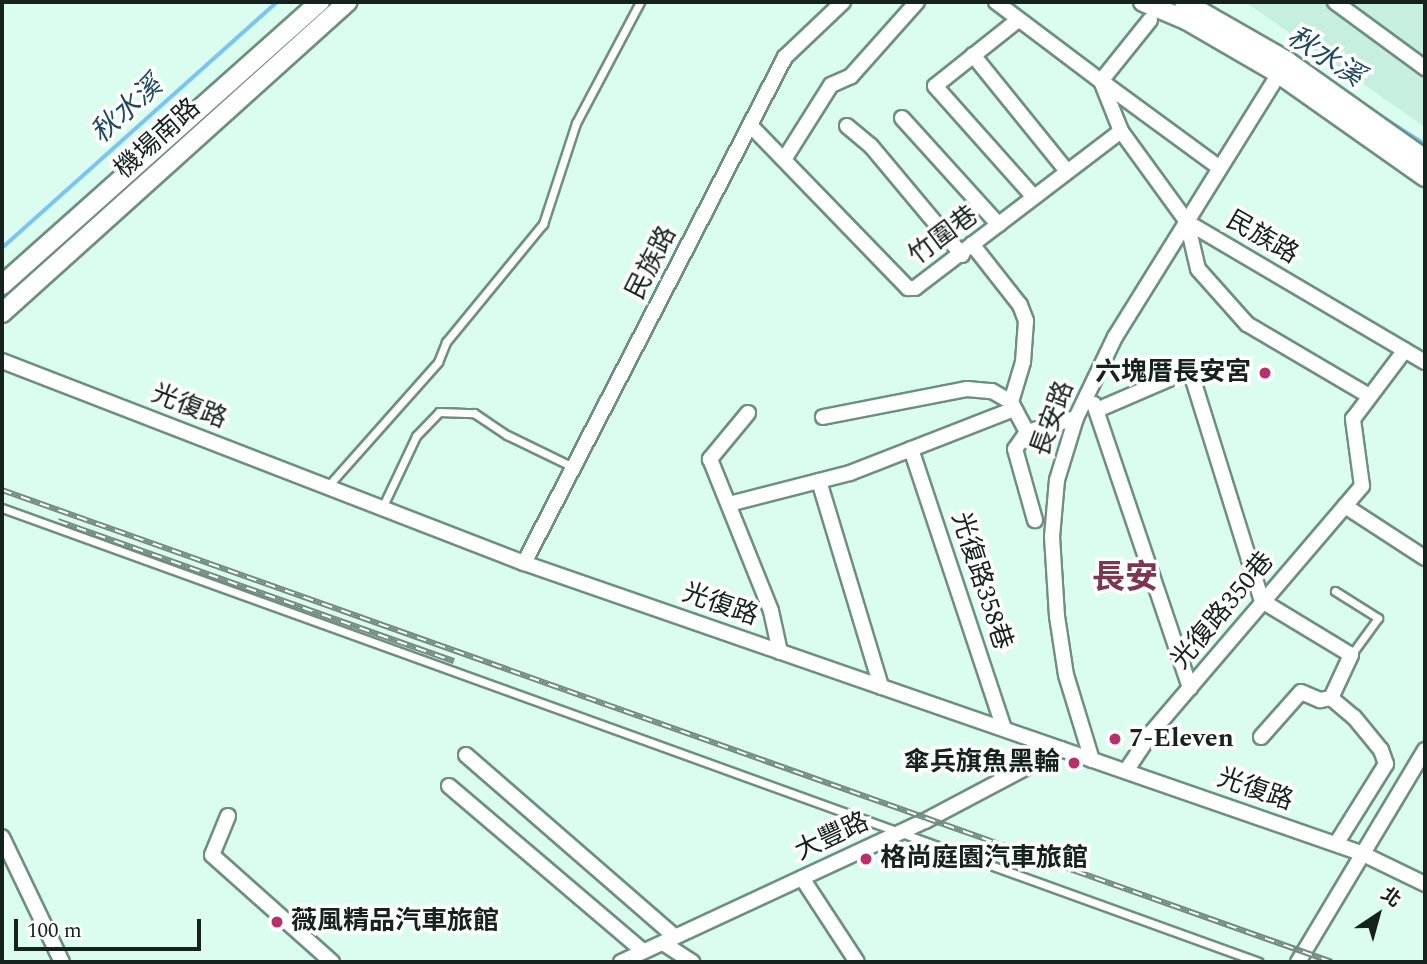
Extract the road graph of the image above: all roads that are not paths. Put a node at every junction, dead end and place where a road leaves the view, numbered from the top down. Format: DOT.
graph roads {
  1 [pos="320,2"];
  2 [pos="348,2"];
  3 [pos="640,2"];
  4 [pos="843,2"];
  5 [pos="917,2"];
  6 [pos="996,2"];
  7 [pos="1143,2"];
  8 [pos="1184,2"];
  9 [pos="1335,2"];
  10 [pos="1018,20"];
  11 [pos="1150,20"];
  12 [pos="973,55"];
  13 [pos="1283,67"];
  14 [pos="1425,68"];
  15 [pos="1101,81"];
  16 [pos="902,118"];
  17 [pos="751,126"];
  18 [pos="847,126"];
  19 [pos="1121,131"];
  20 [pos="785,158"];
  21 [pos="1425,159"];
  22 [pos="1220,168"];
  23 [pos="1067,171"];
  24 [pos="1425,177"];
  25 [pos="1033,196"];
  26 [pos="1186,222"];
  27 [pos="999,225"];
  28 [pos="972,244"];
  29 [pos="962,255"];
  30 [pos="2,285"];
  31 [pos="2,313"];
  32 [pos="1405,350"];
  33 [pos="2,361"];
  34 [pos="1425,362"];
  35 [pos="1088,390"];
  36 [pos="1369,396"];
  37 [pos="1012,405"];
  38 [pos="1097,410"];
  39 [pos="748,413"];
  40 [pos="823,417"];
  41 [pos="1076,418"];
  42 [pos="1027,432"];
  43 [pos="911,449"];
  44 [pos="574,467"];
  45 [pos="819,481"];
  46 [pos="328,486"];
  47 [pos="729,504"];
  48 [pos="1345,506"];
  49 [pos="2,508"];
  50 [pos="382,508"];
  51 [pos="1035,520"];
  52 [pos="1425,558"];
  53 [pos="524,563"];
  54 [pos="1335,591"];
  55 [pos="1262,601"];
  56 [pos="780,652"];
  57 [pos="1351,655"];
  58 [pos="881,687"];
  59 [pos="1190,688"];
  60 [pos="1331,698"];
  61 [pos="1003,729"];
  62 [pos="1261,737"];
  63 [pos="1061,749"];
  64 [pos="1425,750"];
  65 [pos="466,755"];
  66 [pos="1092,760"];
  67 [pos="1126,771"];
  68 [pos="449,786"];
  69 [pos="228,816"];
  70 [pos="904,831"];
  71 [pos="2,837"];
  72 [pos="1336,844"];
  73 [pos="1361,853"];
  74 [pos="802,878"];
  75 [pos="1425,884"];
  76 [pos="669,940"];
  77 [pos="643,951"];
  78 [pos="62,962"];
  79 [pos="332,962"];
  80 [pos="621,962"];
  81 [pos="692,962"];
  82 [pos="857,962"];
  83 [pos="1259,962"];
  84 [pos="1298,962"];
  1 -- 30 [label="street, 機場南路"];
  2 -- 31 [label="street, 機場南路"];
  3 -- 46 [label="lane"];
  4 -- 17 [label="street, 民族路"];
  5 -- 20 [label="street"];
  6 -- 10 [label="street"];
  7 -- 13 [label="street"];
  8 -- 13 [label="street"];
  9 -- 14 [label="street"];
  10 -- 12 [label="street"];
  10 -- 15 [label="street"];
  11 -- 15 [label="street"];
  12 -- 23 [label="street"];
  12 -- 25 [label="street"];
  13 -- 21 [label="street"];
  13 -- 22 [label="street, 長安路"];
  13 -- 24 [label="street"];
  15 -- 19 [label="street, 民族路"];
  15 -- 22 [label="street"];
  16 -- 27 [label="street"];
  17 -- 20 [label="street, 竹圍巷"];
  17 -- 44 [label="street, 民族路"];
  18 -- 29 [label="street"];
  19 -- 23 [label="street, 竹圍巷"];
  19 -- 26 [label="street, 民族路"];
  20 -- 29 [label="street, 竹圍巷"];
  22 -- 26 [label="street, 長安路"];
  23 -- 25 [label="street, 竹圍巷"];
  25 -- 27 [label="street, 竹圍巷"];
  26 -- 32 [label="street, 民族路"];
  26 -- 35 [label="street, 長安路"];
  26 -- 36 [label="street"];
  27 -- 28 [label="street, 竹圍巷"];
  28 -- 29 [label="street, 竹圍巷"];
  28 -- 37 [label="street"];
  32 -- 34 [label="street, 民族路"];
  32 -- 36 [label="street"];
  33 -- 46 [label="street, 光復路"];
  35 -- 38 [label="street"];
  35 -- 41 [label="street, 長安路"];
  36 -- 48 [label="street, 光復路350巷"];
  37 -- 40 [label="street"];
  37 -- 42 [label="street"];
  37 -- 43 [label="street"];
  38 -- 55 [label="street"];
  38 -- 59 [label="street"];
  39 -- 47 [label="street"];
  41 -- 42 [label="street"];
  41 -- 66 [label="street, 長安路"];
  42 -- 51 [label="street"];
  43 -- 45 [label="street"];
  43 -- 61 [label="street, 光復路358巷"];
  44 -- 50 [label="lane"];
  44 -- 53 [label="street, 民族路"];
  45 -- 47 [label="street"];
  45 -- 58 [label="street"];
  46 -- 50 [label="street, 光復路"];
  47 -- 56 [label="street"];
  48 -- 52 [label="street"];
  48 -- 55 [label="street, 光復路350巷"];
  49 -- 70 [label="lane"];
  50 -- 53 [label="street, 光復路"];
  53 -- 56 [label="street, 光復路"];
  54 -- 57 [label="lane"];
  55 -- 57 [label="street"];
  55 -- 59 [label="street, 光復路350巷"];
  56 -- 58 [label="street, 光復路"];
  57 -- 60 [label="street"];
  58 -- 61 [label="street, 光復路"];
  59 -- 67 [label="street, 光復路350巷"];
  60 -- 62 [label="street"];
  60 -- 72 [label="street"];
  61 -- 63 [label="street, 光復路"];
  63 -- 66 [label="street, 光復路"];
  63 -- 70 [label="street, 大豐路"];
  64 -- 73 [label="street"];
  65 -- 76 [label="street"];
  66 -- 67 [label="street, 光復路"];
  67 -- 72 [label="street, 光復路"];
  68 -- 77 [label="street"];
  69 -- 79 [label="street"];
  70 -- 74 [label="street, 大豐路"];
  70 -- 83 [label="lane"];
  71 -- 78 [label="street"];
  72 -- 73 [label="street, 光復路"];
  73 -- 75 [label="street, 光復路"];
  73 -- 84 [label="street"];
  74 -- 76 [label="street, 大豐路"];
  74 -- 82 [label="street"];
  76 -- 77 [label="street, 大豐路"];
  76 -- 81 [label="street"];
  77 -- 80 [label="street, 大豐路"];
}
